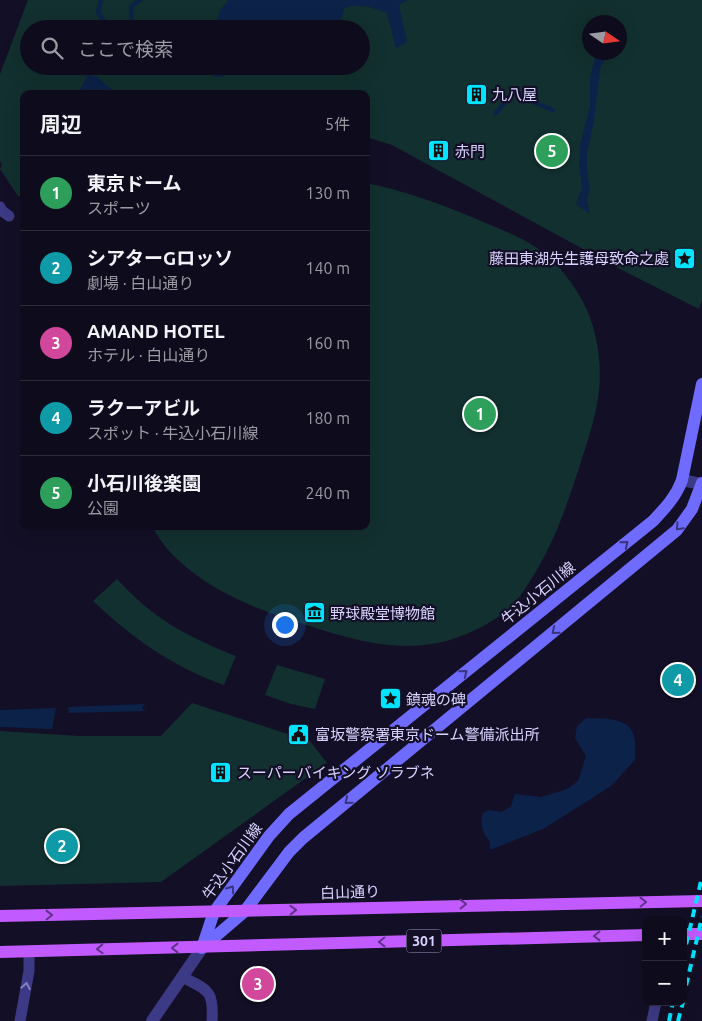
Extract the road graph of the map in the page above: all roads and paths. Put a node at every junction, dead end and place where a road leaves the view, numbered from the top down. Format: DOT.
graph roads {
  1 [pos="0,207"];
  2 [pos="9,216"];
  3 [pos="702,384"];
  4 [pos="682,480"];
  5 [pos="702,484"];
  6 [pos="702,901"];
  7 [pos="214,912"];
  8 [pos="244,912"];
  9 [pos="0,916"];
  10 [pos="687,934"];
  11 [pos="702,934"];
  12 [pos="642,935"];
  13 [pos="202,948"];
  14 [pos="29,951"];
  15 [pos="0,952"];
  16 [pos="182,976"];
  17 [pos="655,1006"];
  18 [pos="20,1021"];
  19 [pos="152,1021"];
  20 [pos="212,1021"];
  21 [pos="652,1021"];
  1 -- 2 [label="street"];
  3 -- 4 [label="main road, 牛込小石川線"];
  4 -- 5 [label="street"];
  7 -- 4 [label="main road, 牛込小石川線, one-way"];
  5 -- 8 [label="main road, one-way"];
  8 -- 6 [label="main road, 白山通り, one-way"];
  7 -- 8 [label="main road, 白山通り"];
  9 -- 7 [label="main road, 白山通り, one-way"];
  7 -- 13 [label="main road, 牛込小石川線"];
  8 -- 13 [label="main road"];
  10 -- 11 [label="main road"];
  12 -- 13 [label="main road, 301, one-way"];
  13 -- 14 [label="main road, 301, one-way"];
  13 -- 16 [label="street"];
  14 -- 15 [label="main road, 301"];
  18 -- 14 [label="street, one-way"];
  16 -- 19 [label="street"];
  16 -- 20 [label="street"];
  17 -- 21 [label="street"];
}
